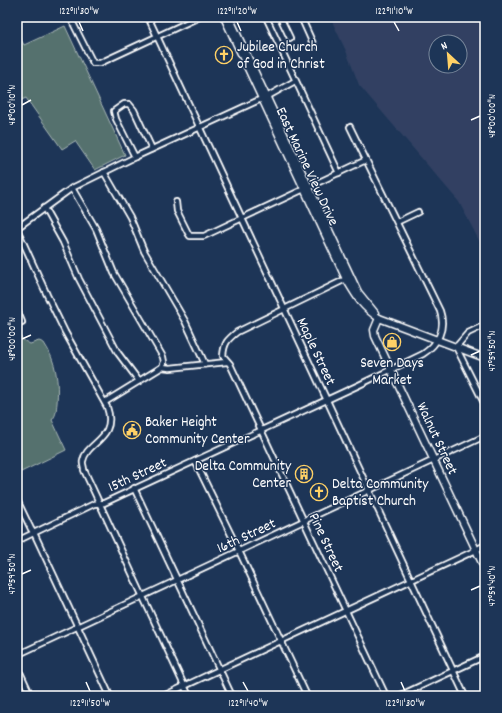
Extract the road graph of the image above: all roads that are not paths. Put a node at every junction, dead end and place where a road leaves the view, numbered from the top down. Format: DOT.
graph roads {
  1 [pos="70,17"];
  2 [pos="148,17"];
  3 [pos="199,17"];
  4 [pos="224,17"];
  5 [pos="229,17"];
  6 [pos="266,17"];
  7 [pos="280,17"];
  8 [pos="301,17"];
  9 [pos="157,37"];
  10 [pos="290,38"];
  11 [pos="314,46"];
  12 [pos="295,82"];
  13 [pos="264,97"];
  14 [pos="199,127"];
  15 [pos="350,127"];
  16 [pos="152,149"];
  17 [pos="135,157"];
  18 [pos="366,160"];
  19 [pos="104,172"];
  20 [pos="339,173"];
  21 [pos="72,188"];
  22 [pos="307,189"];
  23 [pos="176,202"];
  24 [pos="44,208"];
  25 [pos="418,212"];
  26 [pos="242,218"];
  27 [pos="396,222"];
  28 [pos="17,229"];
  29 [pos="348,278"];
  30 [pos="284,309"];
  31 [pos="17,310"];
  32 [pos="379,318"];
  33 [pos="22,322"];
  34 [pos="485,325"];
  35 [pos="437,341"];
  36 [pos="456,347"];
  37 [pos="485,358"];
  38 [pos="227,362"];
  39 [pos="205,364"];
  40 [pos="162,367"];
  41 [pos="391,369"];
  42 [pos="139,381"];
  43 [pos="327,400"];
  44 [pos="105,402"];
  45 [pos="485,405"];
  46 [pos="261,430"];
  47 [pos="485,436"];
  48 [pos="434,460"];
  49 [pos="195,461"];
  50 [pos="134,488"];
  51 [pos="369,490"];
  52 [pos="17,500"];
  53 [pos="99,503"];
  54 [pos="305,520"];
  55 [pos="34,532"];
  56 [pos="17,540"];
  57 [pos="485,545"];
  58 [pos="476,550"];
  59 [pos="239,551"];
  60 [pos="485,569"];
  61 [pos="178,580"];
  62 [pos="411,581"];
  63 [pos="143,596"];
  64 [pos="346,611"];
  65 [pos="78,627"];
  66 [pos="281,641"];
  67 [pos="17,655"];
  68 [pos="485,656"];
  69 [pos="17,666"];
  70 [pos="220,670"];
  71 [pos="453,671"];
  72 [pos="185,686"];
  73 [pos="31,696"];
  74 [pos="110,696"];
  75 [pos="163,696"];
  76 [pos="189,696"];
  77 [pos="232,696"];
  78 [pos="307,696"];
  79 [pos="386,696"];
  80 [pos="399,696"];
  81 [pos="465,696"];
  1 -- 9 [label="street"];
  2 -- 9 [label="street, Maple Street"];
  3 -- 9 [label="street"];
  4 -- 13 [label="main road, East Marine View Drive"];
  5 -- 13 [label="main road, East Marine View Drive"];
  6 -- 12 [label="street"];
  7 -- 10 [label="street"];
  8 -- 11 [label="street"];
  9 -- 14 [label="street, Maple Street"];
  12 -- 13 [label="street"];
  12 -- 20 [label="street"];
  13 -- 14 [label="street"];
  13 -- 22 [label="main road, East Marine View Drive"];
  14 -- 16 [label="street"];
  14 -- 26 [label="street, Maple Street"];
  15 -- 18 [label="street"];
  16 -- 17 [label="street"];
  16 -- 17 [label="street"];
  17 -- 19 [label="street"];
  18 -- 20 [label="street"];
  18 -- 27 [label="street"];
  19 -- 21 [label="street"];
  19 -- 39 [label="street"];
  20 -- 22 [label="street"];
  21 -- 24 [label="street"];
  21 -- 40 [label="street"];
  22 -- 26 [label="street"];
  22 -- 29 [label="main road, East Marine View Drive"];
  23 -- 26 [label="street"];
  24 -- 28 [label="street"];
  24 -- 42 [label="street"];
  25 -- 27 [label="street"];
  26 -- 30 [label="street, Maple Street"];
  27 -- 35 [label="street"];
  28 -- 44 [label="street"];
  29 -- 30 [label="street"];
  29 -- 32 [label="main road, East Marine View Drive"];
  30 -- 38 [label="street, Pine Street"];
  30 -- 43 [label="street, Maple Street"];
  31 -- 33 [label="street"];
  32 -- 35 [label="main road, East Marine View Drive"];
  32 -- 41 [label="main road, Walnut Street"];
  34 -- 36 [label="street"];
  35 -- 36 [label="main road, East Marine View Drive"];
  35 -- 41 [label="street, 15th Street"];
  36 -- 37 [label="main road, East Marine View Drive"];
  36 -- 45 [label="street"];
  38 -- 39 [label="street"];
  38 -- 46 [label="street, Pine Street"];
  39 -- 40 [label="street"];
  40 -- 42 [label="street"];
  41 -- 43 [label="street, 15th Street"];
  41 -- 48 [label="main road, Walnut Street"];
  42 -- 44 [label="street"];
  43 -- 46 [label="street, 15th Street"];
  43 -- 51 [label="street, Maple Street"];
  44 -- 53 [label="street"];
  46 -- 49 [label="street, 15th Street"];
  46 -- 54 [label="street, Pine Street"];
  47 -- 48 [label="street, 16th Street"];
  48 -- 51 [label="street, 16th Street"];
  48 -- 58 [label="main road, Walnut Street"];
  49 -- 50 [label="street, 15th Street"];
  49 -- 59 [label="street"];
  50 -- 53 [label="street, 15th Street"];
  50 -- 61 [label="street"];
  51 -- 54 [label="street, 16th Street"];
  51 -- 62 [label="street, Maple Street"];
  52 -- 55 [label="street"];
  53 -- 55 [label="street, 15th Street"];
  53 -- 63 [label="street"];
  54 -- 59 [label="street, 16th Street"];
  54 -- 64 [label="street, Pine Street"];
  55 -- 56 [label="street, 15th Street"];
  55 -- 65 [label="street"];
  57 -- 58 [label="street"];
  58 -- 60 [label="main road, Walnut Street"];
  58 -- 62 [label="street"];
  59 -- 61 [label="street, 16th Street"];
  59 -- 66 [label="street"];
  61 -- 63 [label="street, 16th Street"];
  61 -- 70 [label="street"];
  62 -- 64 [label="street"];
  62 -- 71 [label="street, Maple Street"];
  63 -- 65 [label="street, 16th Street"];
  63 -- 72 [label="street"];
  64 -- 66 [label="street"];
  64 -- 79 [label="street, Pine Street"];
  65 -- 67 [label="street, 16th Street"];
  65 -- 74 [label="street"];
  66 -- 70 [label="street"];
  66 -- 78 [label="street"];
  68 -- 71 [label="street"];
  69 -- 73 [label="street"];
  70 -- 72 [label="street"];
  70 -- 77 [label="street"];
  71 -- 80 [label="street"];
  71 -- 81 [label="street, Maple Street"];
  72 -- 75 [label="street"];
  72 -- 76 [label="street"];
}
